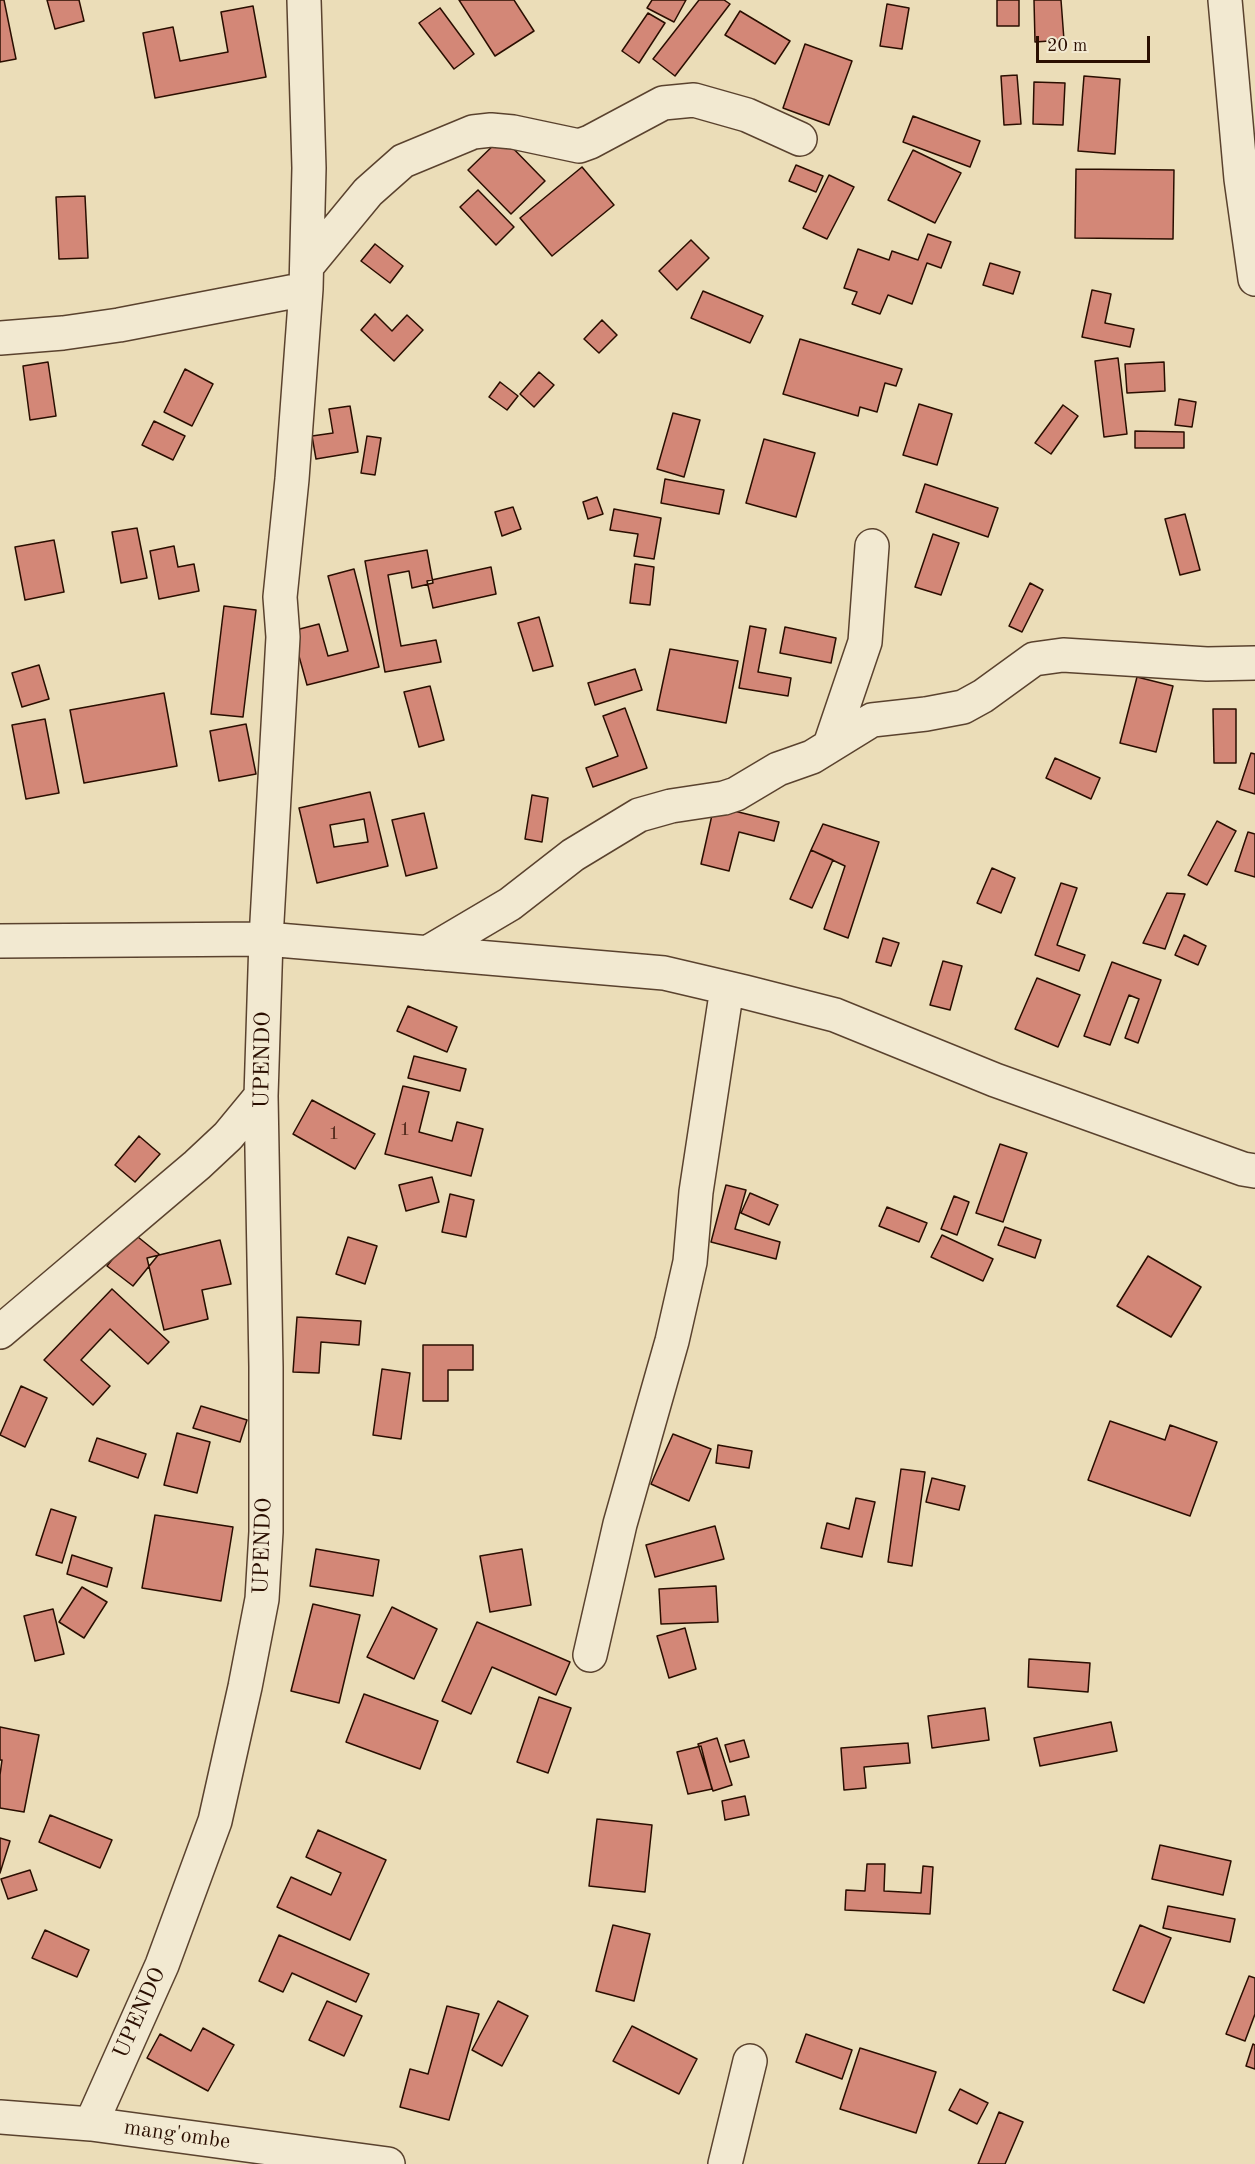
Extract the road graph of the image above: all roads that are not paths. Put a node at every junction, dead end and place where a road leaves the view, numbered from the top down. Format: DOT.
graph roads {
  1 [pos="304,0"];
  2 [pos="1225,0"];
  3 [pos="800,139"];
  4 [pos="306,278"];
  5 [pos="1255,278"];
  6 [pos="0,338"];
  7 [pos="872,546"];
  8 [pos="1255,663"];
  9 [pos="830,745"];
  10 [pos="266,939"];
  11 [pos="0,941"];
  12 [pos="427,953"];
  13 [pos="727,988"];
  14 [pos="261,1096"];
  15 [pos="1255,1171"];
  16 [pos="0,1332"];
  17 [pos="590,1654"];
  18 [pos="750,2061"];
  19 [pos="0,2116"];
  20 [pos="91,2124"];
  21 [pos="388,2164"];
  22 [pos="725,2164"];
  1 -- 4 [label="street, UPENDO"];
  2 -- 5 [label="street"];
  3 -- 4 [label="street"];
  4 -- 6 [label="street"];
  4 -- 10 [label="street, UPENDO"];
  7 -- 9 [label="street"];
  8 -- 9 [label="street"];
  9 -- 12 [label="street"];
  10 -- 11 [label="street"];
  10 -- 12 [label="street"];
  10 -- 14 [label="street, UPENDO"];
  12 -- 13 [label="street"];
  13 -- 15 [label="street"];
  13 -- 17 [label="street"];
  14 -- 16 [label="street"];
  14 -- 20 [label="street, UPENDO"];
  18 -- 22 [label="street"];
  19 -- 20 [label="street, mang'ombe"];
  20 -- 21 [label="street, mang'ombe"];
}
